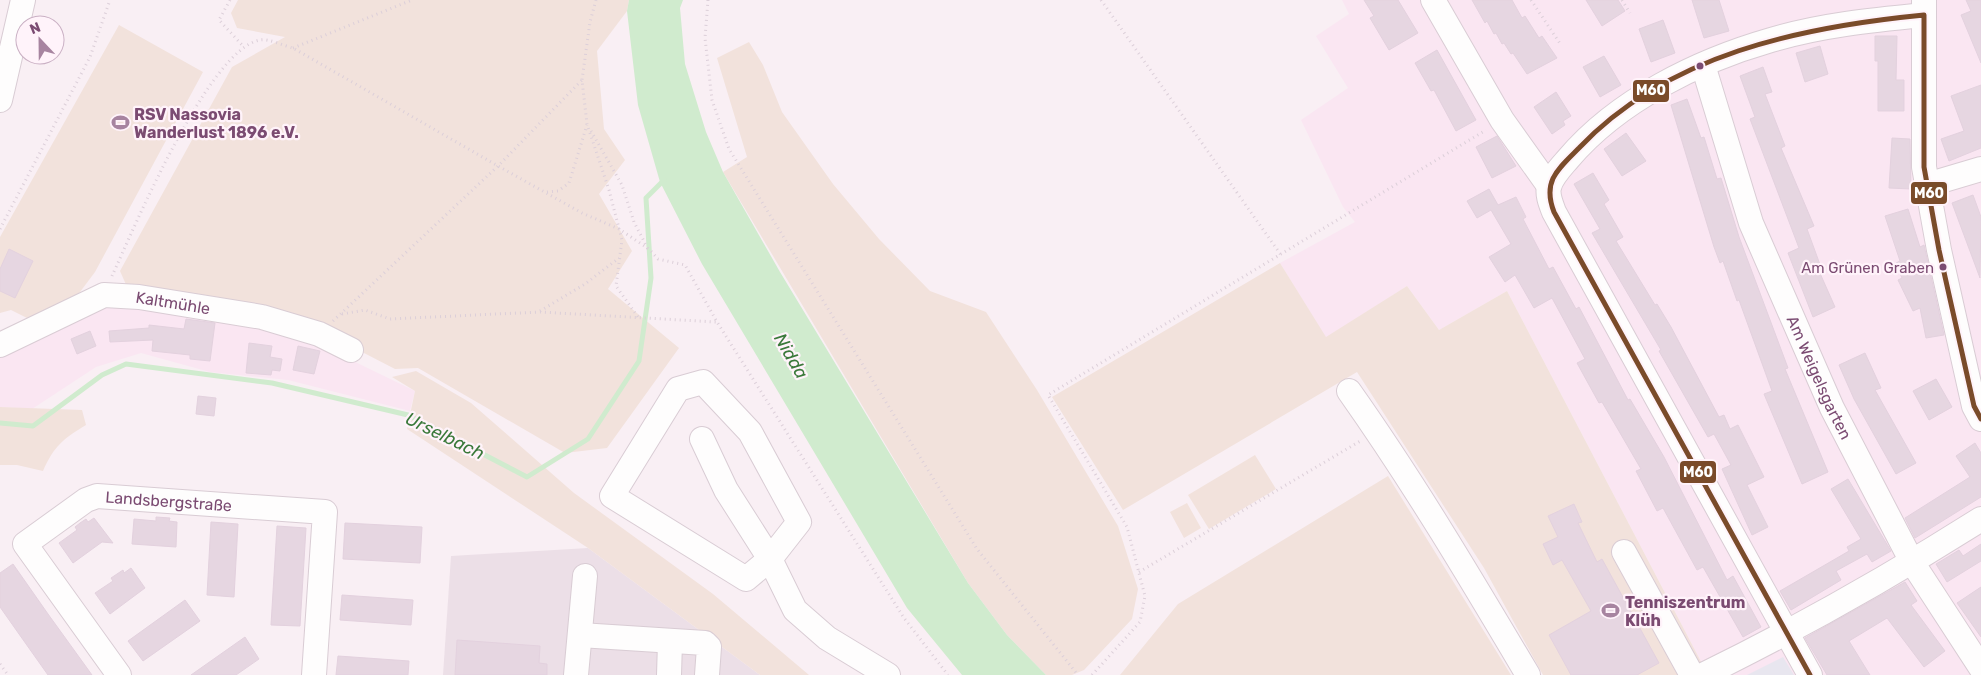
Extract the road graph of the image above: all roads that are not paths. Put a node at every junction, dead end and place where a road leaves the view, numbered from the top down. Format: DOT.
graph roads {
  1 [pos="23,0"];
  2 [pos="1434,0"];
  3 [pos="1924,7"];
  4 [pos="1703,65"];
  5 [pos="0,100"];
  6 [pos="1981,169"];
  7 [pos="1927,185"];
  8 [pos="1549,186"];
  9 [pos="0,345"];
  10 [pos="351,350"];
  11 [pos="1349,391"];
  12 [pos="1981,419"];
  13 [pos="702,439"];
  14 [pos="1981,519"];
  15 [pos="1624,552"];
  16 [pos="770,559"];
  17 [pos="1912,562"];
  18 [pos="585,576"];
  19 [pos="1787,634"];
  20 [pos="580,635"];
  21 [pos="670,642"];
  22 [pos="1981,668"];
  23 [pos="119,675"];
  24 [pos="314,675"];
  25 [pos="576,675"];
  26 [pos="669,675"];
  27 [pos="707,675"];
  28 [pos="888,675"];
  29 [pos="1528,675"];
  30 [pos="1692,675"];
  31 [pos="1703,675"];
  32 [pos="1810,675"];
  1 -- 5 [label="street"];
  2 -- 8 [label="street"];
  3 -- 4 [label="street"];
  3 -- 7 [label="street"];
  4 -- 8 [label="street"];
  4 -- 17 [label="street, Am Weigelsgarten"];
  6 -- 7 [label="street"];
  7 -- 12 [label="street"];
  8 -- 19 [label="street"];
  9 -- 10 [label="street, Kaltmühle"];
  11 -- 29 [label="street"];
  13 -- 16 [label="street"];
  14 -- 17 [label="street"];
  15 -- 30 [label="street"];
  16 -- 16 [label="street"];
  16 -- 28 [label="street"];
  17 -- 19 [label="street"];
  17 -- 22 [label="street, Am Weigelsgarten"];
  18 -- 20 [label="street"];
  19 -- 31 [label="street"];
  19 -- 32 [label="street"];
  20 -- 21 [label="street"];
  20 -- 25 [label="street"];
  21 -- 26 [label="street"];
  21 -- 27 [label="street"];
  23 -- 24 [label="street, Landsbergstraße"];
}
